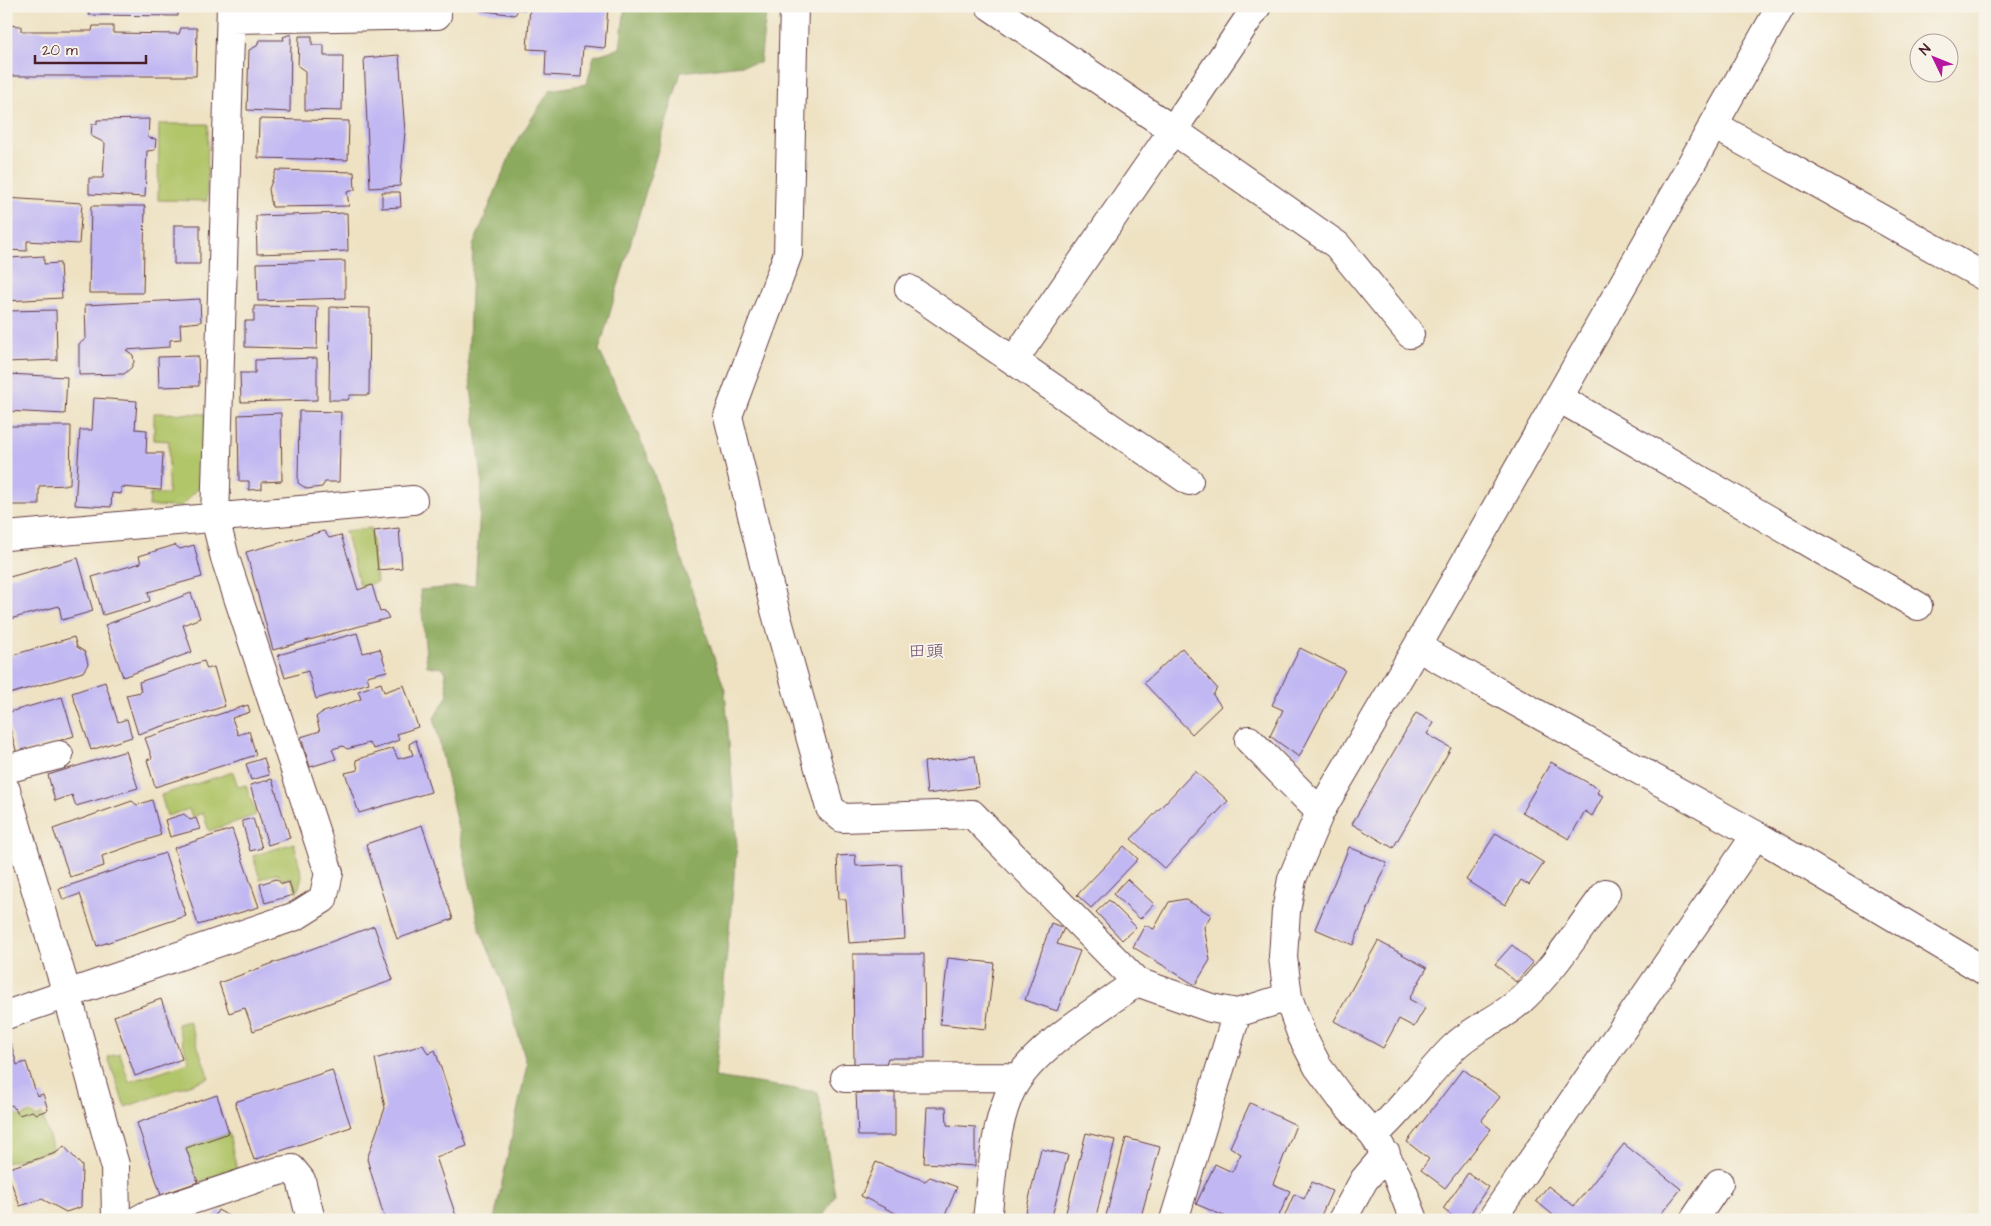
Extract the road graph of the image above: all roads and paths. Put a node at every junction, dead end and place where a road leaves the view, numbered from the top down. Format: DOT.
graph roads {
  1 [pos="794,6"];
  2 [pos="990,6"];
  3 [pos="1257,6"];
  4 [pos="1781,6"];
  5 [pos="231,13"];
  6 [pos="437,15"];
  7 [pos="1714,125"];
  8 [pos="1173,130"];
  9 [pos="1985,277"];
  10 [pos="909,289"];
  11 [pos="1410,334"];
  12 [pos="1014,360"];
  13 [pos="1559,398"];
  14 [pos="1190,481"];
  15 [pos="414,500"];
  16 [pos="215,518"];
  17 [pos="6,536"];
  18 [pos="1918,606"];
  19 [pos="1417,647"];
  20 [pos="1249,740"];
  21 [pos="59,755"];
  22 [pos="6,768"];
  23 [pos="6,790"];
  24 [pos="1320,812"];
  25 [pos="1756,835"];
  26 [pos="1606,893"];
  27 [pos="1985,971"];
  28 [pos="1138,982"];
  29 [pos="67,994"];
  30 [pos="1288,997"];
  31 [pos="1238,1013"];
  32 [pos="6,1015"];
  33 [pos="1019,1077"];
  34 [pos="845,1078"];
  35 [pos="1380,1145"];
  36 [pos="1719,1183"];
  37 [pos="116,1220"];
  38 [pos="138,1220"];
  39 [pos="311,1220"];
  40 [pos="987,1220"];
  41 [pos="1174,1220"];
  42 [pos="1342,1220"];
  43 [pos="1414,1220"];
  44 [pos="1491,1220"];
  45 [pos="1694,1220"];
  1 -- 28 [label="street"];
  2 -- 8 [label="street"];
  3 -- 8 [label="street"];
  4 -- 7 [label="street"];
  5 -- 6 [label="street"];
  5 -- 16 [label="street"];
  7 -- 9 [label="street"];
  7 -- 13 [label="street"];
  8 -- 11 [label="street"];
  8 -- 12 [label="street"];
  10 -- 12 [label="street"];
  12 -- 14 [label="street"];
  13 -- 18 [label="street"];
  13 -- 19 [label="street"];
  15 -- 16 [label="street"];
  16 -- 17 [label="street"];
  16 -- 29 [label="street"];
  19 -- 24 [label="street"];
  19 -- 25 [label="street"];
  20 -- 24 [label="street"];
  21 -- 22 [label="street"];
  23 -- 29 [label="street"];
  24 -- 30 [label="street"];
  25 -- 27 [label="street"];
  25 -- 44 [label="street"];
  26 -- 35 [label="street"];
  28 -- 31 [label="street"];
  28 -- 33 [label="street"];
  29 -- 32 [label="street"];
  29 -- 37 [label="street"];
  30 -- 31 [label="street"];
  30 -- 35 [label="street"];
  31 -- 41 [label="street"];
  33 -- 34 [label="street"];
  33 -- 40 [label="street"];
  35 -- 42 [label="street"];
  35 -- 43 [label="street"];
  36 -- 45 [label="street"];
  38 -- 39 [label="street"];
}
